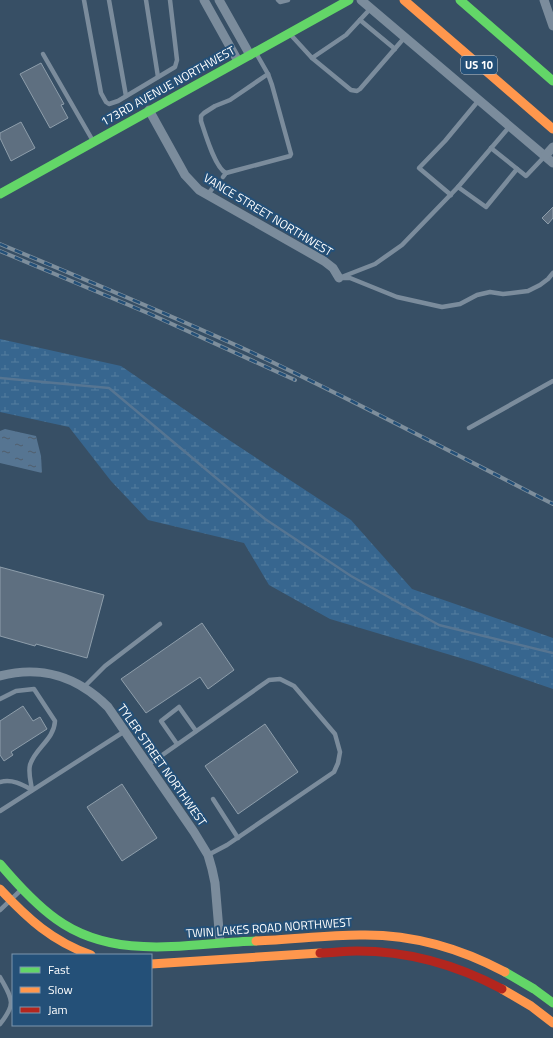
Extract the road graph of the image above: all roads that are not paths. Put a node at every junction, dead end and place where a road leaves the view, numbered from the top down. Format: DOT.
graph roads {
  1 [pos="84,0"];
  2 [pos="110,0"];
  3 [pos="146,0"];
  4 [pos="170,0"];
  5 [pos="204,0"];
  6 [pos="219,0"];
  7 [pos="278,0"];
  8 [pos="288,0"];
  9 [pos="349,0"];
  10 [pos="361,0"];
  11 [pos="404,0"];
  12 [pos="460,0"];
  13 [pos="544,0"];
  14 [pos="371,8"];
  15 [pos="360,20"];
  16 [pos="553,26"];
  17 [pos="289,32"];
  18 [pos="406,37"];
  19 [pos="395,49"];
  20 [pos="252,53"];
  21 [pos="43,54"];
  22 [pos="312,58"];
  23 [pos="238,61"];
  24 [pos="268,74"];
  25 [pos="158,77"];
  26 [pos="553,81"];
  27 [pos="126,96"];
  28 [pos="480,100"];
  29 [pos="149,110"];
  30 [pos="510,126"];
  31 [pos="553,129"];
  32 [pos="93,141"];
  33 [pos="553,147"];
  34 [pos="491,148"];
  35 [pos="545,156"];
  36 [pos="553,163"];
  37 [pos="517,169"];
  38 [pos="226,173"];
  39 [pos="223,177"];
  40 [pos="218,182"];
  41 [pos="458,187"];
  42 [pos="0,194"];
  43 [pos="207,195"];
  44 [pos="451,195"];
  45 [pos="553,273"];
  46 [pos="339,278"];
  47 [pos="553,380"];
  48 [pos="469,428"];
  49 [pos="160,624"];
  50 [pos="4,675"];
  51 [pos="84,687"];
  52 [pos="0,699"];
  53 [pos="124,731"];
  54 [pos="196,731"];
  55 [pos="178,744"];
  56 [pos="148,765"];
  57 [pos="0,782"];
  58 [pos="32,790"];
  59 [pos="213,800"];
  60 [pos="0,811"];
  61 [pos="238,838"];
  62 [pos="208,856"];
  63 [pos="0,864"];
  64 [pos="0,889"];
  65 [pos="22,889"];
  66 [pos="11,901"];
  67 [pos="0,910"];
  68 [pos="220,942"];
  69 [pos="88,954"];
  70 [pos="152,964"];
  71 [pos="0,977"];
  72 [pos="553,1003"];
  73 [pos="0,1024"];
  74 [pos="553,1024"];
  1 -- 27 [label="lane"];
  2 -- 27 [label="lane"];
  3 -- 25 [label="lane"];
  4 -- 25 [label="lane"];
  5 -- 23 [label="street"];
  6 -- 20 [label="street"];
  7 -- 8 [label="lane"];
  9 -- 17 [label="main road, 173RD AVENUE NORTHWEST"];
  10 -- 14 [label="street"];
  11 -- 31 [label="main road, US 10"];
  12 -- 26 [label="main road, US 10"];
  13 -- 16 [label="street"];
  14 -- 15 [label="lane"];
  14 -- 18 [label="street"];
  15 -- 19 [label="lane"];
  15 -- 22 [label="lane"];
  17 -- 20 [label="main road, 173RD AVENUE NORTHWEST"];
  17 -- 22 [label="lane"];
  18 -- 19 [label="lane"];
  18 -- 28 [label="street"];
  19 -- 22 [label="lane"];
  20 -- 23 [label="main road, 173RD AVENUE NORTHWEST"];
  20 -- 24 [label="lane"];
  21 -- 32 [label="lane"];
  23 -- 29 [label="main road, 173RD AVENUE NORTHWEST"];
  24 -- 38 [label="lane"];
  24 -- 38 [label="lane"];
  25 -- 27 [label="lane"];
  28 -- 30 [label="street"];
  28 -- 44 [label="lane"];
  29 -- 32 [label="main road, 173RD AVENUE NORTHWEST"];
  29 -- 43 [label="street, VANCE STREET NORTHWEST"];
  30 -- 34 [label="lane"];
  30 -- 35 [label="street"];
  32 -- 42 [label="main road, 173RD AVENUE NORTHWEST"];
  33 -- 35 [label="street"];
  34 -- 37 [label="lane"];
  34 -- 41 [label="lane"];
  35 -- 36 [label="street"];
  35 -- 37 [label="lane"];
  37 -- 41 [label="lane"];
  38 -- 39 [label="lane"];
  40 -- 43 [label="lane"];
  41 -- 44 [label="lane"];
  43 -- 46 [label="street, VANCE STREET NORTHWEST"];
  44 -- 46 [label="lane"];
  45 -- 46 [label="lane"];
  47 -- 48 [label="lane"];
  49 -- 51 [label="lane"];
  50 -- 51 [label="street, TYLER STREET NORTHWEST"];
  51 -- 53 [label="street, TYLER STREET NORTHWEST"];
  52 -- 58 [label="lane"];
  53 -- 56 [label="street, TYLER STREET NORTHWEST"];
  53 -- 58 [label="lane"];
  54 -- 55 [label="lane"];
  54 -- 55 [label="lane"];
  54 -- 61 [label="lane"];
  55 -- 56 [label="lane"];
  56 -- 62 [label="street, TYLER STREET NORTHWEST"];
  57 -- 58 [label="lane"];
  58 -- 60 [label="lane"];
  59 -- 61 [label="lane"];
  61 -- 62 [label="lane"];
  62 -- 68 [label="street, TYLER STREET NORTHWEST"];
  63 -- 65 [label="main road, TWIN LAKES ROAD NORTHWEST"];
  64 -- 66 [label="main road"];
  65 -- 66 [label="lane"];
  65 -- 68 [label="main road, TWIN LAKES ROAD NORTHWEST"];
  66 -- 67 [label="lane"];
  66 -- 69 [label="main road"];
  68 -- 72 [label="main road, TWIN LAKES ROAD NORTHWEST"];
  70 -- 74 [label="main road"];
  71 -- 73 [label="lane"];
}
